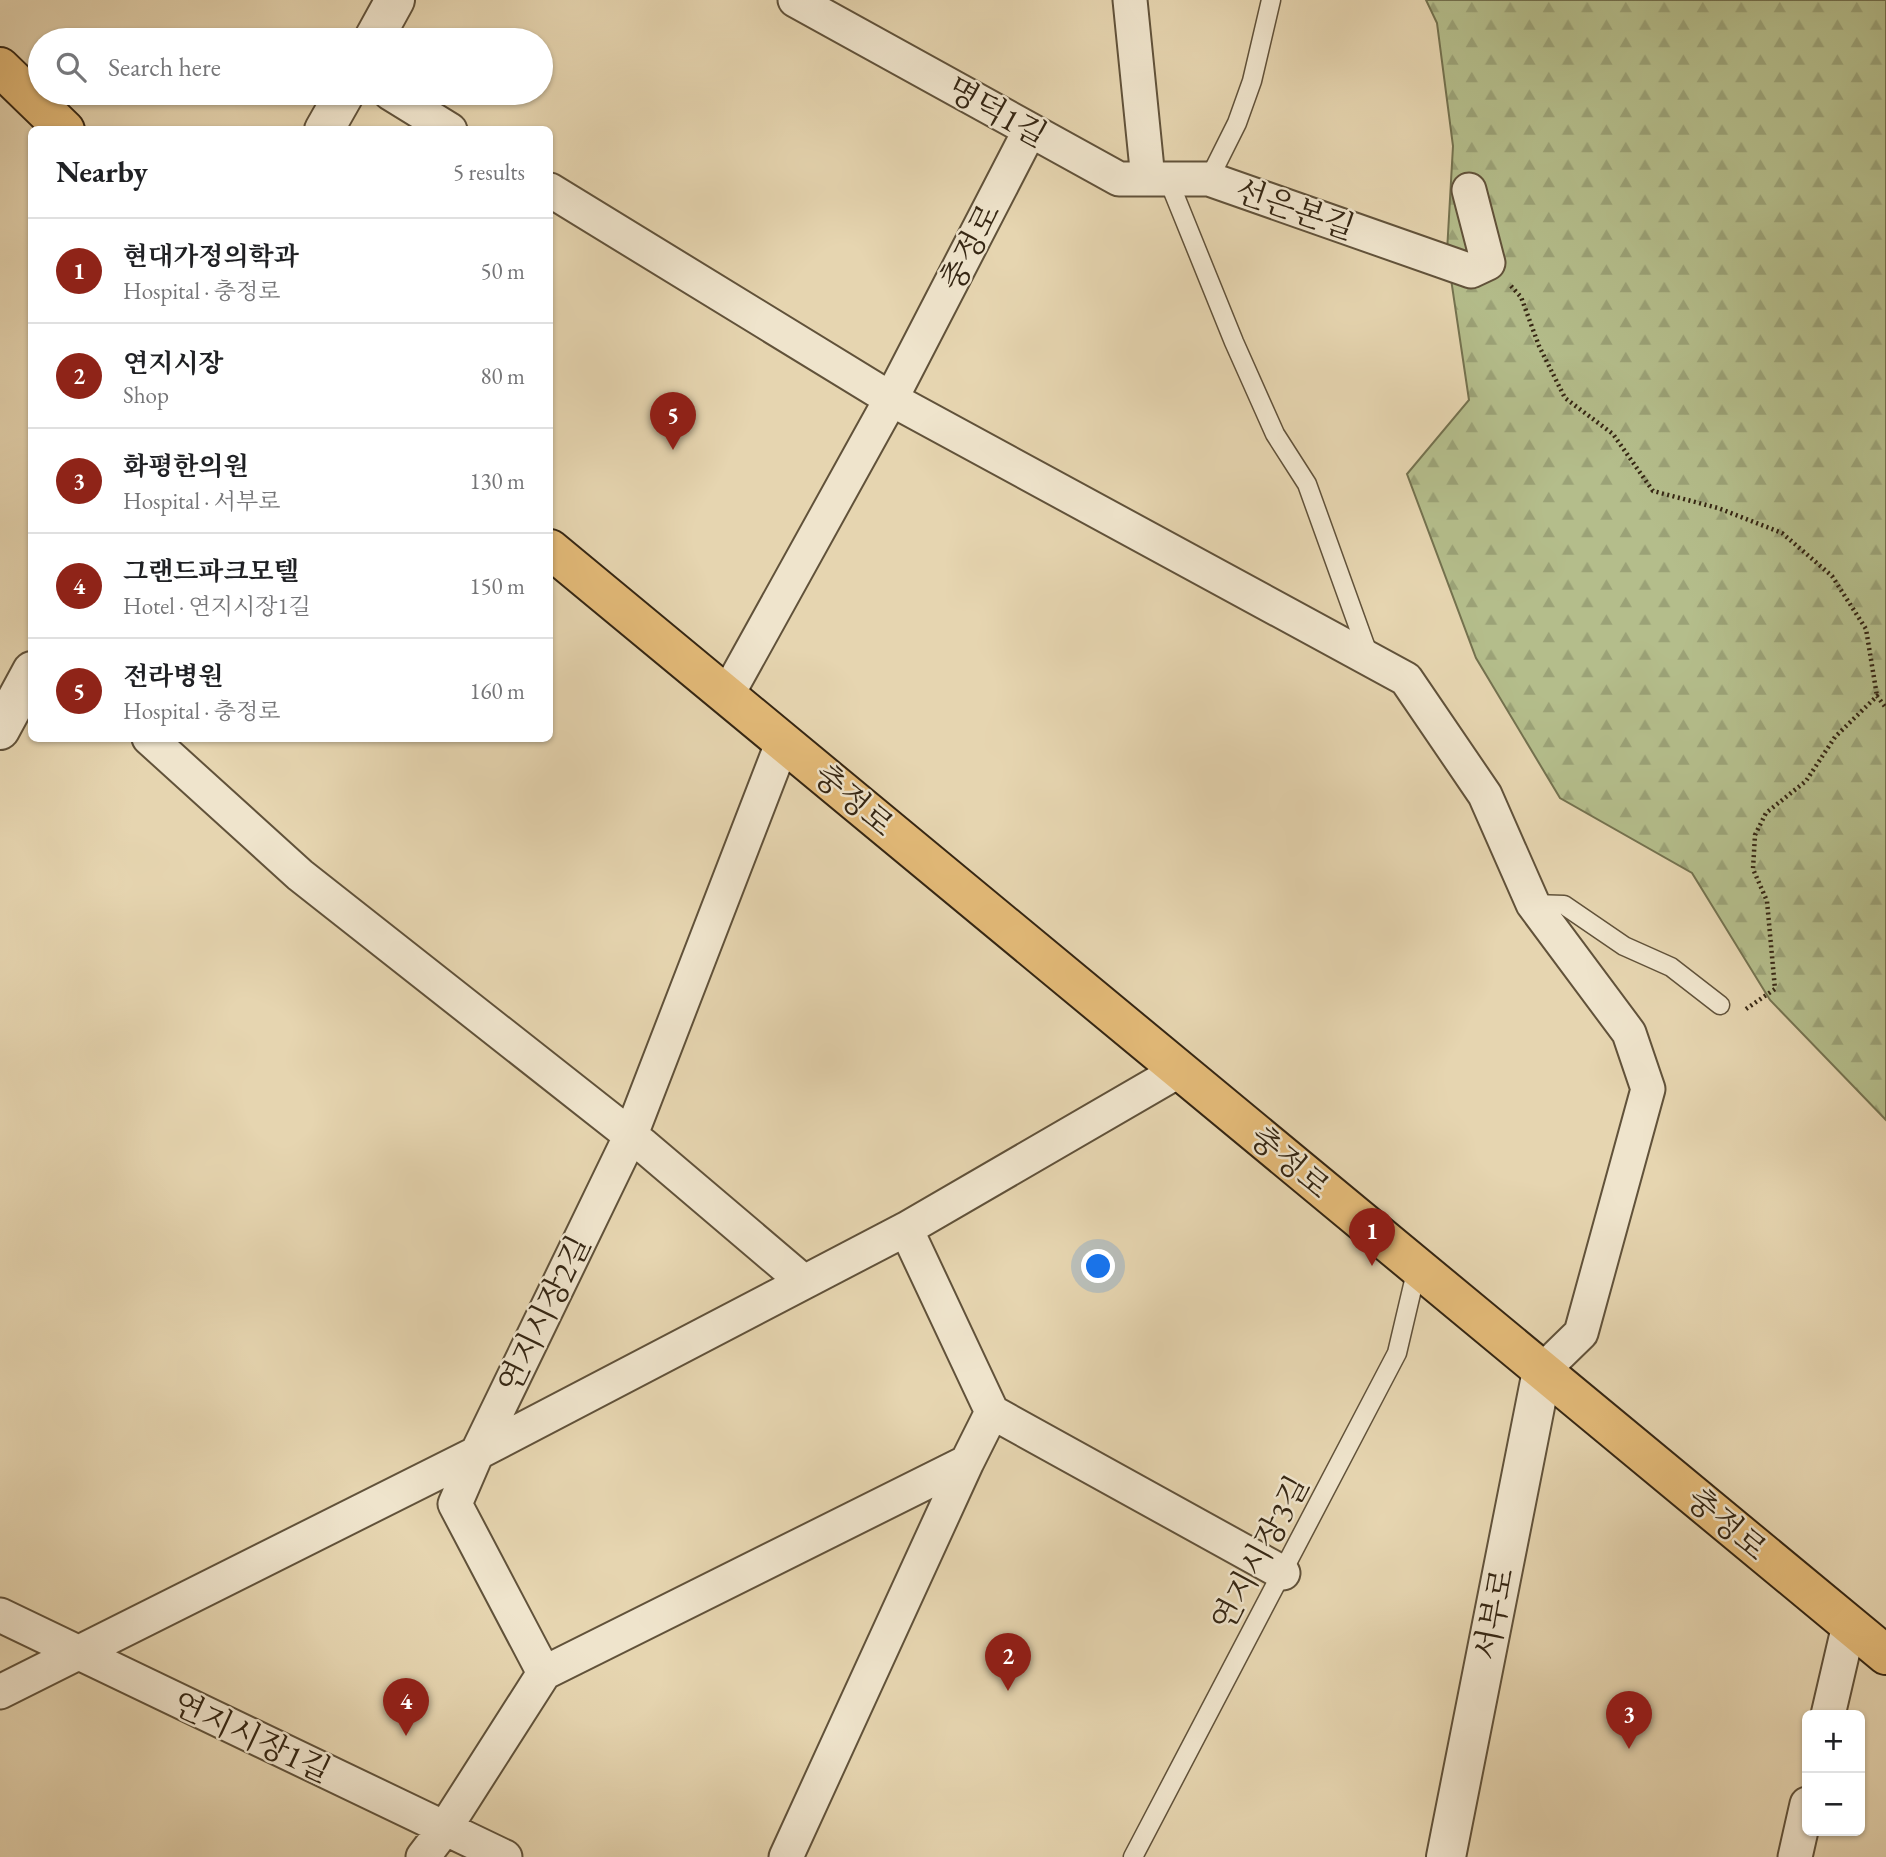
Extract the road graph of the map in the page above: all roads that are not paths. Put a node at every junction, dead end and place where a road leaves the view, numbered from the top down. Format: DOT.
graph roads {
  1 [pos="395,0"];
  2 [pos="796,0"];
  3 [pos="1130,0"];
  4 [pos="1271,0"];
  5 [pos="380,28"];
  6 [pos="0,67"];
  7 [pos="28,94"];
  8 [pos="39,105"];
  9 [pos="338,105"];
  10 [pos="409,105"];
  11 [pos="61,126"];
  12 [pos="326,126"];
  13 [pos="444,126"];
  14 [pos="1030,130"];
  15 [pos="1209,178"];
  16 [pos="1158,179"];
  17 [pos="1469,190"];
  18 [pos="553,192"];
  19 [pos="891,399"];
  20 [pos="553,551"];
  21 [pos="1370,659"];
  22 [pos="28,678"];
  23 [pos="727,695"];
  24 [pos="0,730"];
  25 [pos="783,741"];
  26 [pos="153,742"];
  27 [pos="1532,904"];
  28 [pos="1720,1005"];
  29 [pos="1180,1070"];
  30 [pos="630,1137"];
  31 [pos="906,1229"];
  32 [pos="1417,1268"];
  33 [pos="804,1282"];
  34 [pos="1542,1371"];
  35 [pos="992,1412"];
  36 [pos="477,1453"];
  37 [pos="967,1462"];
  38 [pos="1283,1573"];
  39 [pos="0,1615"];
  40 [pos="1849,1625"];
  41 [pos="77,1653"];
  42 [pos="1886,1656"];
  43 [pos="544,1673"];
  44 [pos="0,1692"];
  45 [pos="1829,1710"];
  46 [pos="1802,1826"];
  47 [pos="445,1828"];
  48 [pos="423,1857"];
  49 [pos="505,1857"];
  50 [pos="786,1857"];
  51 [pos="1133,1857"];
  52 [pos="1446,1857"];
  53 [pos="1795,1857"];
  1 -- 5 [label="street"];
  2 -- 14 [label="street, 명덕1길"];
  3 -- 16 [label="street"];
  4 -- 15 [label="lane, 선은본길"];
  6 -- 7 [label="main road"];
  8 -- 11 [label="main road"];
  9 -- 12 [label="street"];
  10 -- 13 [label="street"];
  14 -- 16 [label="street, 명덕1길"];
  14 -- 19 [label="street, 충정로"];
  15 -- 16 [label="street, 명덕1길"];
  15 -- 17 [label="street, 선은본길"];
  16 -- 21 [label="lane"];
  18 -- 19 [label="street"];
  19 -- 21 [label="street"];
  19 -- 23 [label="street, 충정로"];
  20 -- 23 [label="main road, 충정로"];
  21 -- 27 [label="street"];
  22 -- 24 [label="street"];
  23 -- 25 [label="main road, 충정로"];
  25 -- 29 [label="main road, 충정로"];
  25 -- 30 [label="street, 연지시장2길"];
  26 -- 30 [label="street"];
  27 -- 28 [label="lane"];
  27 -- 34 [label="street"];
  29 -- 31 [label="street"];
  29 -- 32 [label="main road, 충정로"];
  30 -- 33 [label="street"];
  30 -- 36 [label="street, 연지시장2길"];
  31 -- 33 [label="street"];
  31 -- 35 [label="street"];
  32 -- 34 [label="main road, 충정로"];
  32 -- 38 [label="lane, 연지시장3길"];
  33 -- 36 [label="street"];
  34 -- 40 [label="main road, 충정로"];
  34 -- 52 [label="street, 서부로"];
  35 -- 37 [label="street"];
  35 -- 38 [label="street"];
  36 -- 41 [label="street"];
  36 -- 43 [label="street, 연지시장2길"];
  37 -- 43 [label="street"];
  37 -- 50 [label="street"];
  38 -- 51 [label="lane, 연지시장3길"];
  39 -- 41 [label="street, 연지시장1길"];
  40 -- 42 [label="main road, 충정로"];
  40 -- 45 [label="street"];
  41 -- 44 [label="street"];
  41 -- 47 [label="street, 연지시장1길"];
  43 -- 47 [label="street"];
  46 -- 53 [label="street"];
  47 -- 48 [label="street"];
  47 -- 49 [label="street, 연지시장1길"];
}
